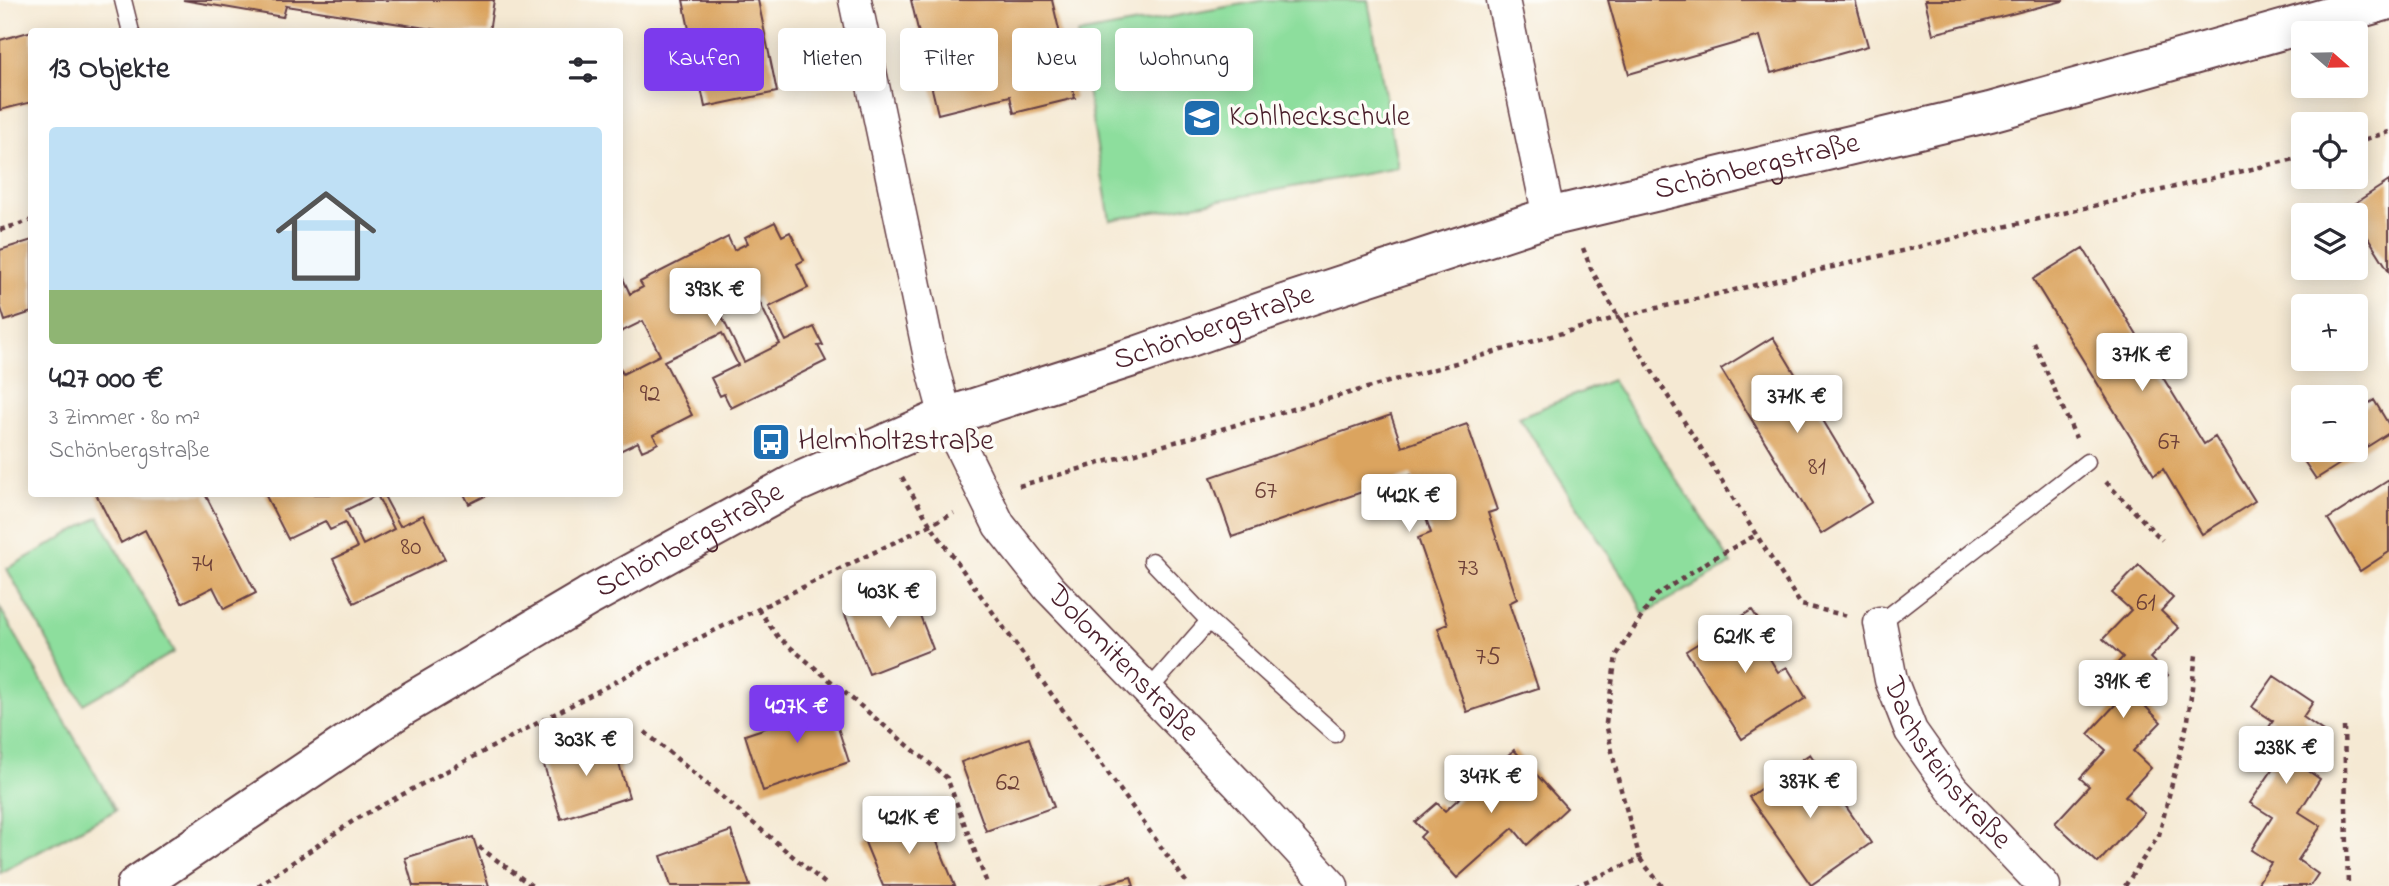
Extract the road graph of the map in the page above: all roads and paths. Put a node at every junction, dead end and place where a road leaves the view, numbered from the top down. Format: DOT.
graph roads {
  1 [pos="123,0"];
  2 [pos="855,0"];
  3 [pos="1503,0"];
  4 [pos="2389,0"];
  5 [pos="130,28"];
  6 [pos="2389,132"];
  7 [pos="2368,138"];
  8 [pos="2291,160"];
  9 [pos="1559,214"];
  10 [pos="28,221"];
  11 [pos="0,230"];
  12 [pos="1619,317"];
  13 [pos="946,417"];
  14 [pos="882,444"];
  15 [pos="2087,462"];
  16 [pos="983,497"];
  17 [pos="931,526"];
  18 [pos="1756,535"];
  19 [pos="1152,561"];
  20 [pos="758,609"];
  21 [pos="1209,621"];
  22 [pos="1880,623"];
  23 [pos="2196,655"];
  24 [pos="1147,692"];
  25 [pos="2344,727"];
  26 [pos="645,732"];
  27 [pos="1335,734"];
  28 [pos="479,847"];
  29 [pos="1640,859"];
  30 [pos="136,886"];
  31 [pos="258,886"];
  32 [pos="533,886"];
  33 [pos="828,886"];
  34 [pos="988,886"];
  35 [pos="1189,886"];
  36 [pos="1332,886"];
  37 [pos="1575,886"];
  38 [pos="1662,886"];
  39 [pos="2044,886"];
  40 [pos="2125,886"];
  41 [pos="2348,886"];
  1 -- 5 [label="lane"];
  2 -- 13 [label="street"];
  3 -- 9 [label="street"];
  4 -- 9 [label="street, Schönbergstraße"];
  6 -- 7 [label="path"];
  8 -- 12 [label="path"];
  9 -- 12 [label="path"];
  9 -- 13 [label="street, Schönbergstraße"];
  10 -- 11 [label="path"];
  12 -- 16 [label="path"];
  12 -- 18 [label="path"];
  13 -- 14 [label="street, Schönbergstraße"];
  13 -- 16 [label="street, Dolomitenstraße"];
  14 -- 17 [label="path"];
  14 -- 30 [label="street, Schönbergstraße"];
  15 -- 22 [label="lane"];
  16 -- 17 [label="path"];
  16 -- 24 [label="street, Dolomitenstraße"];
  17 -- 20 [label="path"];
  17 -- 35 [label="path"];
  18 -- 22 [label="path"];
  18 -- 29 [label="path"];
  19 -- 21 [label="lane"];
  20 -- 31 [label="path"];
  20 -- 34 [label="path"];
  21 -- 24 [label="lane"];
  21 -- 27 [label="lane"];
  22 -- 39 [label="street, Dachsteinstraße"];
  23 -- 40 [label="path"];
  24 -- 36 [label="street, Dolomitenstraße"];
  25 -- 41 [label="path"];
  26 -- 33 [label="path"];
  28 -- 32 [label="path"];
  29 -- 37 [label="path"];
  29 -- 38 [label="path"];
}
